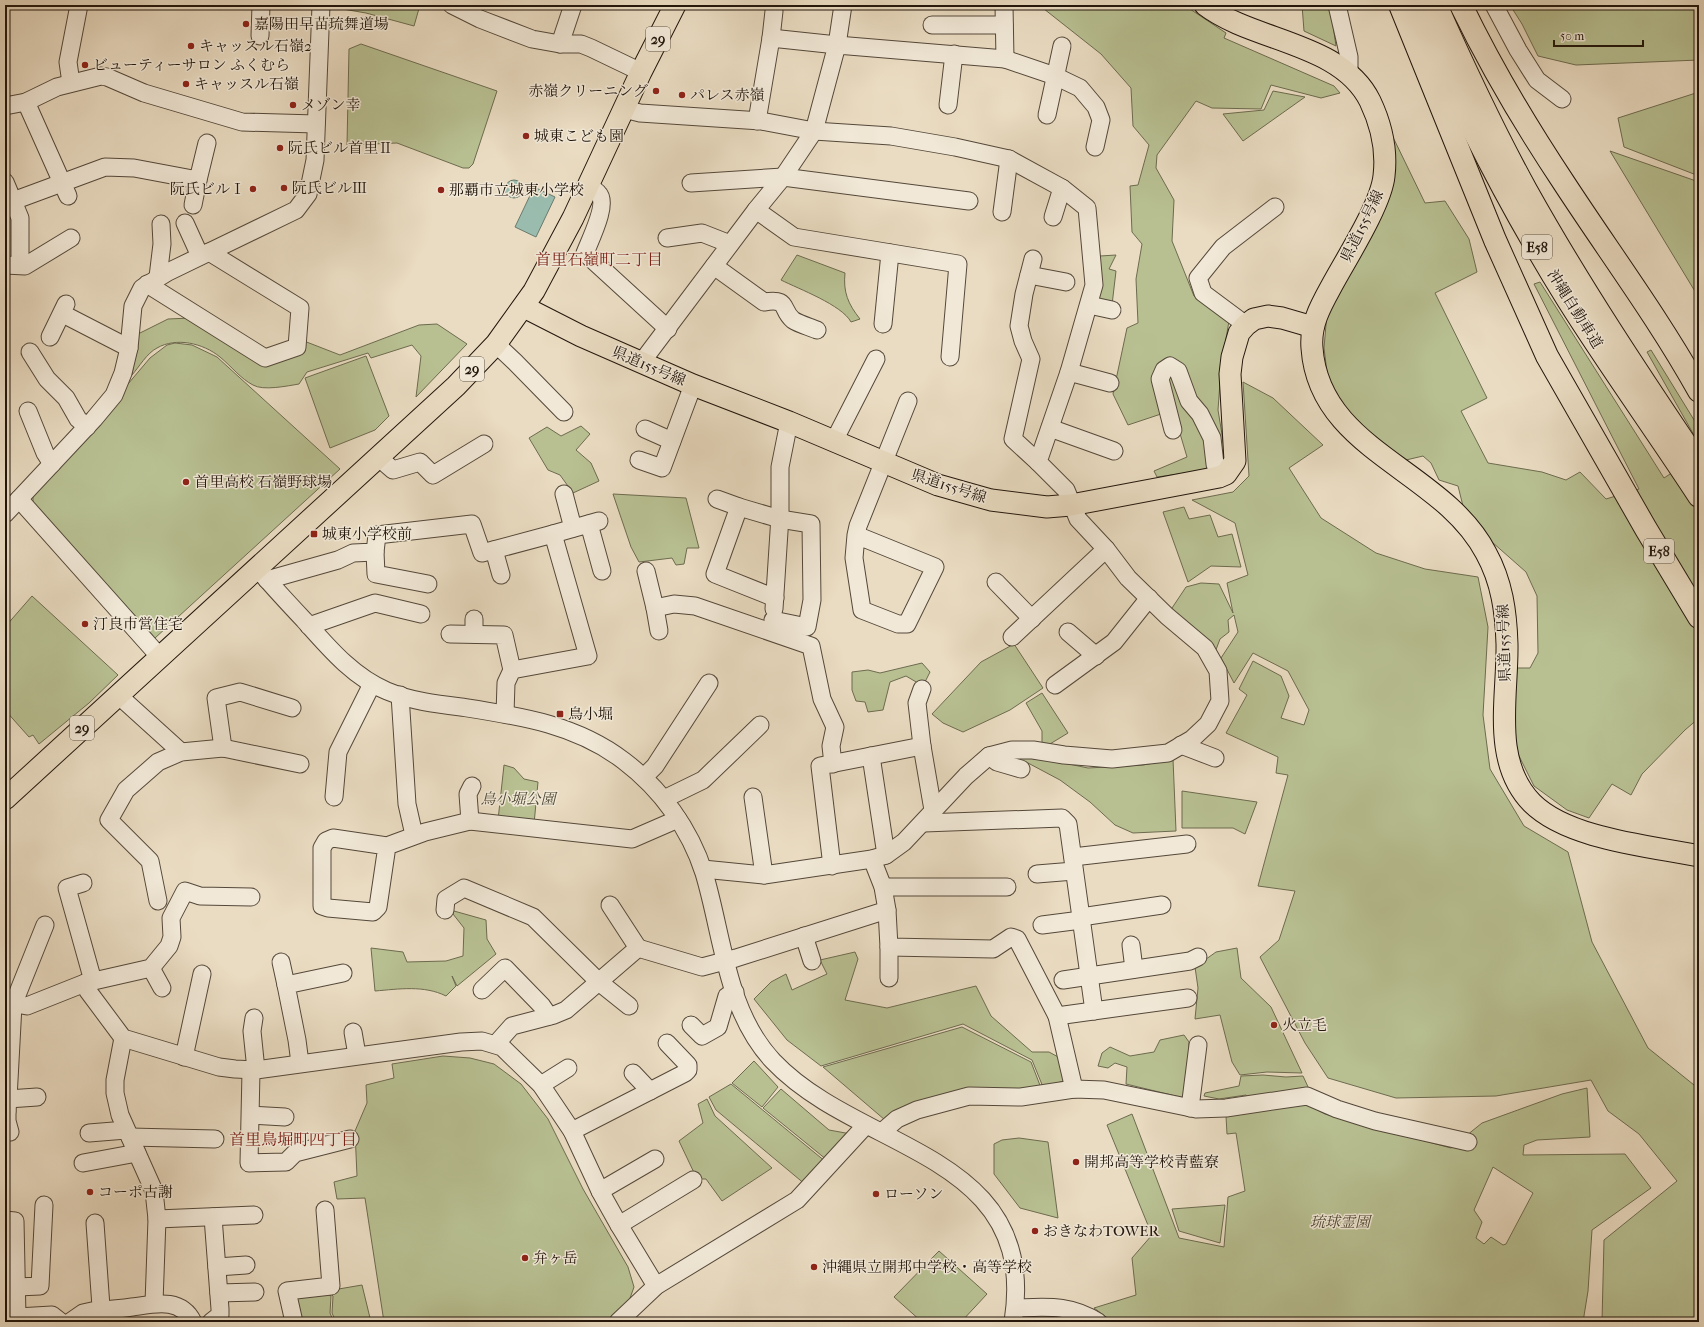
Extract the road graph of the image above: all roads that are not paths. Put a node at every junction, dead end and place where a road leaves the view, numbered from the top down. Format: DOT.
graph roads {
  1 [pos="79,5"];
  2 [pos="261,5"];
  3 [pos="321,5"];
  4 [pos="452,5"];
  5 [pos="573,5"];
  6 [pos="675,5"];
  7 [pos="844,5"];
  8 [pos="1004,5"];
  9 [pos="1205,5"];
  10 [pos="1337,5"];
  11 [pos="1400,5"];
  12 [pos="1416,5"];
  13 [pos="1436,5"];
  14 [pos="1461,5"];
  15 [pos="1494,5"];
  16 [pos="774,11"];
  17 [pos="932,25"];
  18 [pos="1004,25"];
  19 [pos="260,36"];
  20 [pos="771,38"];
  21 [pos="560,44"];
  22 [pos="837,44"];
  23 [pos="1062,46"];
  24 [pos="954,54"];
  25 [pos="1005,59"];
  26 [pos="641,72"];
  27 [pos="1349,74"];
  28 [pos="1055,76"];
  29 [pos="71,83"];
  30 [pos="1562,99"];
  31 [pos="26,102"];
  32 [pos="948,105"];
  33 [pos="5,106"];
  34 [pos="624,109"];
  35 [pos="1047,115"];
  36 [pos="757,121"];
  37 [pos="316,124"];
  38 [pos="814,131"];
  39 [pos="207,143"];
  40 [pos="1095,147"];
  41 [pos="1009,159"];
  42 [pos="783,177"];
  43 [pos="198,180"];
  44 [pos="5,182"];
  45 [pos="691,183"];
  46 [pos="587,187"];
  47 [pos="1062,188"];
  48 [pos="65,189"];
  49 [pos="969,200"];
  50 [pos="13,201"];
  51 [pos="193,205"];
  52 [pos="1275,208"];
  53 [pos="756,210"];
  54 [pos="1002,212"];
  55 [pos="1053,218"];
  56 [pos="185,223"];
  57 [pos="161,224"];
  58 [pos="71,238"];
  59 [pos="667,238"];
  60 [pos="730,244"];
  61 [pos="890,253"];
  62 [pos="204,254"];
  63 [pos="12,266"];
  64 [pos="714,266"];
  65 [pos="152,281"];
  66 [pos="1066,282"];
  67 [pos="1089,305"];
  68 [pos="524,307"];
  69 [pos="1112,310"];
  70 [pos="883,324"];
  71 [pos="1246,325"];
  72 [pos="1313,326"];
  73 [pos="668,329"];
  74 [pos="817,330"];
  75 [pos="50,337"];
  76 [pos="496,344"];
  77 [pos="129,348"];
  78 [pos="30,352"];
  79 [pos="950,357"];
  80 [pos="876,359"];
  81 [pos="641,363"];
  82 [pos="1069,372"];
  83 [pos="1110,383"];
  84 [pos="693,385"];
  85 [pos="1699,391"];
  86 [pos="908,401"];
  87 [pos="28,411"];
  88 [pos="564,412"];
  89 [pos="789,422"];
  90 [pos="87,427"];
  91 [pos="644,428"];
  92 [pos="1050,428"];
  93 [pos="1173,430"];
  94 [pos="672,441"];
  95 [pos="834,441"];
  96 [pos="484,444"];
  97 [pos="1114,451"];
  98 [pos="378,457"];
  99 [pos="639,460"];
  100 [pos="883,461"];
  101 [pos="1038,462"];
  102 [pos="52,464"];
  103 [pos="1692,469"];
  104 [pos="1219,477"];
  105 [pos="564,494"];
  106 [pos="1699,496"];
  107 [pos="19,499"];
  108 [pos="717,499"];
  109 [pos="1071,505"];
  110 [pos="740,507"];
  111 [pos="5,514"];
  112 [pos="780,519"];
  113 [pos="587,524"];
  114 [pos="553,534"];
  115 [pos="856,535"];
  116 [pos="1106,549"];
  117 [pos="494,550"];
  118 [pos="375,552"];
  119 [pos="602,571"];
  120 [pos="646,571"];
  121 [pos="262,574"];
  122 [pos="501,575"];
  123 [pos="996,582"];
  124 [pos="428,584"];
  125 [pos="775,598"];
  126 [pos="1149,598"];
  127 [pos="655,608"];
  128 [pos="421,614"];
  129 [pos="1699,617"];
  130 [pos="1032,619"];
  131 [pos="309,626"];
  132 [pos="773,626"];
  133 [pos="660,632"];
  134 [pos="1068,632"];
  135 [pos="450,634"];
  136 [pos="1012,638"];
  137 [pos="159,656"];
  138 [pos="1096,656"];
  139 [pos="512,670"];
  140 [pos="709,683"];
  141 [pos="372,684"];
  142 [pos="1055,685"];
  143 [pos="922,689"];
  144 [pos="118,695"];
  145 [pos="400,695"];
  146 [pos="292,708"];
  147 [pos="505,714"];
  148 [pos="760,725"];
  149 [pos="1181,745"];
  150 [pos="922,746"];
  151 [pos="222,748"];
  152 [pos="181,752"];
  153 [pos="871,756"];
  154 [pos="989,756"];
  155 [pos="1215,758"];
  156 [pos="300,764"];
  157 [pos="833,764"];
  158 [pos="1021,769"];
  159 [pos="644,777"];
  160 [pos="472,786"];
  161 [pos="334,797"];
  162 [pos="753,797"];
  163 [pos="5,799"];
  164 [pos="664,799"];
  165 [pos="929,816"];
  166 [pos="678,819"];
  167 [pos="470,821"];
  168 [pos="414,835"];
  169 [pos="1187,844"];
  170 [pos="386,846"];
  171 [pos="1699,856"];
  172 [pos="879,857"];
  173 [pos="1074,864"];
  174 [pos="832,866"];
  175 [pos="703,869"];
  176 [pos="764,874"];
  177 [pos="1037,874"];
  178 [pos="83,883"];
  179 [pos="883,886"];
  180 [pos="1008,887"];
  181 [pos="251,897"];
  182 [pos="158,901"];
  183 [pos="610,905"];
  184 [pos="1162,905"];
  185 [pos="445,910"];
  186 [pos="887,910"];
  187 [pos="1081,918"];
  188 [pos="45,925"];
  189 [pos="1042,925"];
  190 [pos="804,936"];
  191 [pos="1131,945"];
  192 [pos="889,947"];
  193 [pos="638,948"];
  194 [pos="1198,957"];
  195 [pos="726,960"];
  196 [pos="812,961"];
  197 [pos="281,962"];
  198 [pos="152,968"];
  199 [pos="1134,969"];
  200 [pos="342,973"];
  201 [pos="202,974"];
  202 [pos="1089,976"];
  203 [pos="889,978"];
  204 [pos="1062,980"];
  205 [pos="89,982"];
  206 [pos="599,982"];
  207 [pos="286,985"];
  208 [pos="162,988"];
  209 [pos="482,990"];
  210 [pos="735,992"];
  211 [pos="1188,998"];
  212 [pos="9,1003"];
  213 [pos="629,1006"];
  214 [pos="1094,1011"];
  215 [pos="549,1016"];
  216 [pos="1057,1016"];
  217 [pos="254,1018"];
  218 [pos="691,1025"];
  219 [pos="353,1032"];
  220 [pos="123,1038"];
  221 [pos="667,1042"];
  222 [pos="496,1044"];
  223 [pos="1198,1045"];
  224 [pos="357,1055"];
  225 [pos="184,1058"];
  226 [pos="300,1063"];
  227 [pos="568,1068"];
  228 [pos="253,1070"];
  229 [pos="634,1073"];
  230 [pos="541,1085"];
  231 [pos="1074,1089"];
  232 [pos="650,1091"];
  233 [pos="37,1097"];
  234 [pos="7,1107"];
  235 [pos="1190,1108"];
  236 [pos="251,1115"];
  237 [pos="285,1116"];
  238 [pos="866,1125"];
  239 [pos="572,1131"];
  240 [pos="10,1132"];
  241 [pos="882,1132"];
  242 [pos="89,1133"];
  243 [pos="128,1133"];
  244 [pos="215,1139"];
  245 [pos="350,1139"];
  246 [pos="1468,1142"];
  247 [pos="138,1153"];
  248 [pos="655,1159"];
  249 [pos="83,1163"];
  250 [pos="693,1180"];
  251 [pos="600,1191"];
  252 [pos="44,1205"];
  253 [pos="325,1210"];
  254 [pos="254,1215"];
  255 [pos="213,1217"];
  256 [pos="157,1219"];
  257 [pos="5,1220"];
  258 [pos="95,1224"];
  259 [pos="619,1226"];
  260 [pos="246,1265"];
  261 [pos="217,1267"];
  262 [pos="656,1286"];
  263 [pos="16,1287"];
  264 [pos="255,1292"];
  265 [pos="219,1293"];
  266 [pos="154,1304"];
  267 [pos="1015,1315"];
  268 [pos="102,1316"];
  269 [pos="61,1322"];
  270 [pos="70,1322"];
  271 [pos="193,1322"];
  272 [pos="211,1322"];
  273 [pos="294,1322"];
  274 [pos="618,1322"];
  275 [pos="1098,1322"];
  1 -- 29 [label="street"];
  2 -- 19 [label="street"];
  3 -- 37 [label="street"];
  4 -- 21 [label="street"];
  5 -- 21 [label="street"];
  6 -- 26 [label="main road, 29"];
  7 -- 22 [label="street"];
  8 -- 18 [label="street"];
  9 -- 27 [label="main road, 県道155号線"];
  10 -- 27 [label="street"];
  11 -- 129 [label="highway, E58"];
  12 -- 103 [label="highway, 沖縄自動車道 / E58"];
  13 -- 103 [label="highway, 沖縄自動車道 / E58"];
  14 -- 85 [label="highway"];
  15 -- 30 [label="street"];
  16 -- 20 [label="street"];
  17 -- 18 [label="street"];
  18 -- 25 [label="street"];
  20 -- 22 [label="street"];
  20 -- 36 [label="street"];
  21 -- 26 [label="street"];
  22 -- 24 [label="street"];
  22 -- 38 [label="street"];
  23 -- 28 [label="street"];
  24 -- 25 [label="street"];
  24 -- 32 [label="street"];
  25 -- 28 [label="street"];
  26 -- 34 [label="main road, 29"];
  27 -- 72 [label="main road, 県道155号線"];
  28 -- 35 [label="street"];
  28 -- 40 [label="street"];
  29 -- 31 [label="street"];
  29 -- 37 [label="street"];
  31 -- 33 [label="street"];
  31 -- 48 [label="street"];
  34 -- 36 [label="street"];
  34 -- 46 [label="main road, 29"];
  36 -- 38 [label="street"];
  37 -- 62 [label="street"];
  38 -- 41 [label="street"];
  38 -- 42 [label="street"];
  39 -- 43 [label="street"];
  41 -- 47 [label="street"];
  41 -- 54 [label="street"];
  42 -- 45 [label="street"];
  42 -- 49 [label="street"];
  42 -- 53 [label="street"];
  43 -- 48 [label="street"];
  43 -- 51 [label="street"];
  44 -- 50 [label="street"];
  46 -- 68 [label="main road, 29"];
  46 -- 73 [label="street"];
  47 -- 55 [label="street"];
  47 -- 67 [label="street"];
  48 -- 50 [label="street"];
  50 -- 63 [label="street"];
  52 -- 71 [label="street"];
  53 -- 60 [label="street"];
  53 -- 61 [label="street"];
  56 -- 62 [label="street"];
  57 -- 65 [label="street"];
  58 -- 63 [label="street"];
  59 -- 60 [label="street"];
  60 -- 64 [label="street"];
  61 -- 70 [label="street"];
  61 -- 79 [label="street"];
  62 -- 65 [label="street"];
  62 -- 65 [label="street"];
  64 -- 73 [label="street"];
  64 -- 74 [label="street"];
  65 -- 77 [label="street"];
  66 -- 101 [label="street"];
  67 -- 69 [label="street"];
  67 -- 82 [label="street"];
  68 -- 76 [label="main road, 29"];
  68 -- 81 [label="main road, 県道155号線"];
  71 -- 72 [label="main road"];
  71 -- 104 [label="main road"];
  72 -- 171 [label="main road, 県道155号線"];
  73 -- 81 [label="street"];
  75 -- 77 [label="street"];
  76 -- 88 [label="street"];
  76 -- 98 [label="main road, 29"];
  77 -- 90 [label="street"];
  78 -- 90 [label="street"];
  80 -- 95 [label="street"];
  81 -- 84 [label="main road, 県道155号線"];
  82 -- 83 [label="street"];
  82 -- 92 [label="street"];
  84 -- 89 [label="main road, 県道155号線"];
  84 -- 94 [label="street"];
  86 -- 100 [label="street"];
  87 -- 102 [label="street"];
  89 -- 95 [label="main road, 県道155号線"];
  89 -- 112 [label="street"];
  90 -- 102 [label="street"];
  91 -- 94 [label="street"];
  92 -- 97 [label="street"];
  92 -- 101 [label="street"];
  93 -- 104 [label="street"];
  94 -- 99 [label="street"];
  95 -- 100 [label="main road, 県道155号線"];
  96 -- 98 [label="street"];
  98 -- 121 [label="main road, 29"];
  100 -- 109 [label="main road, 県道155号線"];
  100 -- 115 [label="street"];
  101 -- 109 [label="street"];
  102 -- 107 [label="street"];
  103 -- 106 [label="highway, 沖縄自動車道 / E58"];
  104 -- 109 [label="main road, 県道155号線"];
  105 -- 113 [label="street"];
  107 -- 111 [label="street"];
  107 -- 137 [label="street"];
  108 -- 110 [label="street"];
  109 -- 116 [label="street"];
  110 -- 112 [label="street"];
  110 -- 125 [label="street"];
  112 -- 125 [label="street"];
  112 -- 132 [label="street"];
  113 -- 114 [label="street"];
  113 -- 119 [label="street"];
  114 -- 117 [label="street"];
  114 -- 139 [label="street"];
  115 -- 115 [label="street"];
  116 -- 126 [label="street"];
  116 -- 130 [label="street"];
  117 -- 118 [label="street"];
  117 -- 122 [label="street"];
  118 -- 121 [label="street"];
  118 -- 124 [label="street"];
  120 -- 127 [label="street"];
  121 -- 131 [label="street"];
  121 -- 137 [label="main road, 29"];
  123 -- 130 [label="street"];
  125 -- 132 [label="street"];
  126 -- 138 [label="street"];
  126 -- 149 [label="street"];
  127 -- 132 [label="street"];
  127 -- 133 [label="street"];
  128 -- 131 [label="street"];
  130 -- 136 [label="street"];
  131 -- 141 [label="street"];
  132 -- 157 [label="street"];
  134 -- 138 [label="street"];
  135 -- 139 [label="street"];
  137 -- 144 [label="main road, 29"];
  138 -- 142 [label="street"];
  139 -- 147 [label="street"];
  140 -- 159 [label="street"];
  141 -- 145 [label="street"];
  141 -- 161 [label="street"];
  143 -- 150 [label="street"];
  144 -- 152 [label="street"];
  144 -- 163 [label="main road, 29"];
  145 -- 147 [label="street"];
  145 -- 168 [label="street"];
  146 -- 151 [label="street"];
  147 -- 159 [label="street"];
  148 -- 164 [label="street"];
  149 -- 154 [label="street"];
  149 -- 155 [label="street"];
  150 -- 153 [label="street"];
  150 -- 165 [label="street"];
  151 -- 152 [label="street"];
  151 -- 156 [label="street"];
  152 -- 182 [label="street"];
  153 -- 157 [label="street"];
  153 -- 172 [label="street"];
  154 -- 158 [label="street"];
  154 -- 165 [label="street"];
  157 -- 174 [label="street"];
  159 -- 164 [label="street"];
  160 -- 167 [label="street"];
  162 -- 176 [label="street"];
  164 -- 166 [label="street"];
  165 -- 172 [label="street"];
  165 -- 173 [label="street"];
  166 -- 167 [label="street"];
  166 -- 175 [label="street"];
  167 -- 168 [label="street"];
  168 -- 170 [label="street"];
  169 -- 173 [label="street"];
  170 -- 170 [label="street"];
  172 -- 174 [label="street"];
  172 -- 179 [label="street"];
  173 -- 177 [label="street"];
  173 -- 187 [label="street"];
  174 -- 176 [label="street"];
  175 -- 176 [label="street"];
  175 -- 195 [label="street"];
  178 -- 205 [label="street"];
  179 -- 180 [label="street"];
  179 -- 186 [label="street"];
  181 -- 198 [label="street"];
  183 -- 193 [label="street"];
  184 -- 187 [label="street"];
  185 -- 206 [label="street"];
  186 -- 190 [label="street"];
  186 -- 192 [label="street"];
  187 -- 189 [label="street"];
  187 -- 202 [label="street"];
  188 -- 212 [label="street"];
  190 -- 195 [label="street"];
  190 -- 196 [label="street"];
  191 -- 199 [label="street"];
  192 -- 203 [label="street"];
  192 -- 216 [label="street"];
  193 -- 195 [label="street"];
  193 -- 206 [label="street"];
  194 -- 199 [label="street"];
  195 -- 210 [label="street"];
  197 -- 207 [label="street"];
  198 -- 205 [label="street"];
  198 -- 208 [label="street"];
  199 -- 202 [label="street"];
  200 -- 207 [label="street"];
  201 -- 225 [label="street"];
  202 -- 204 [label="street"];
  202 -- 214 [label="street"];
  205 -- 212 [label="street"];
  205 -- 220 [label="street"];
  206 -- 213 [label="street"];
  206 -- 215 [label="street"];
  207 -- 226 [label="street"];
  209 -- 215 [label="street"];
  210 -- 218 [label="street"];
  210 -- 238 [label="street"];
  211 -- 214 [label="street"];
  212 -- 234 [label="street"];
  214 -- 216 [label="street"];
  215 -- 222 [label="street"];
  216 -- 231 [label="street"];
  217 -- 228 [label="street"];
  219 -- 224 [label="street"];
  220 -- 225 [label="street"];
  220 -- 243 [label="street"];
  221 -- 232 [label="street"];
  222 -- 224 [label="street"];
  222 -- 230 [label="street"];
  223 -- 235 [label="street"];
  224 -- 226 [label="street"];
  225 -- 228 [label="street"];
  226 -- 228 [label="street"];
  227 -- 230 [label="street"];
  228 -- 236 [label="street"];
  229 -- 232 [label="street"];
  230 -- 239 [label="street"];
  231 -- 235 [label="street"];
  231 -- 241 [label="street"];
  232 -- 239 [label="street"];
  233 -- 234 [label="street"];
  234 -- 240 [label="street"];
  235 -- 246 [label="street"];
  236 -- 237 [label="street"];
  236 -- 245 [label="street"];
  238 -- 241 [label="street"];
  238 -- 262 [label="street"];
  239 -- 251 [label="street"];
  241 -- 267 [label="street"];
  242 -- 243 [label="street"];
  243 -- 244 [label="street"];
  243 -- 247 [label="street"];
  247 -- 249 [label="street"];
  247 -- 256 [label="street"];
  248 -- 251 [label="street"];
  250 -- 259 [label="street"];
  251 -- 259 [label="street"];
  252 -- 263 [label="street"];
  253 -- 273 [label="street"];
  254 -- 255 [label="street"];
  255 -- 256 [label="street"];
  255 -- 261 [label="street"];
  256 -- 266 [label="street"];
  257 -- 263 [label="street"];
  258 -- 268 [label="street"];
  259 -- 262 [label="street"];
  260 -- 261 [label="street"];
  261 -- 265 [label="street"];
  262 -- 274 [label="street"];
  263 -- 269 [label="street"];
  264 -- 265 [label="street"];
  265 -- 272 [label="street"];
  266 -- 268 [label="street"];
  266 -- 271 [label="street"];
  267 -- 275 [label="street"];
  268 -- 270 [label="street"];
}
